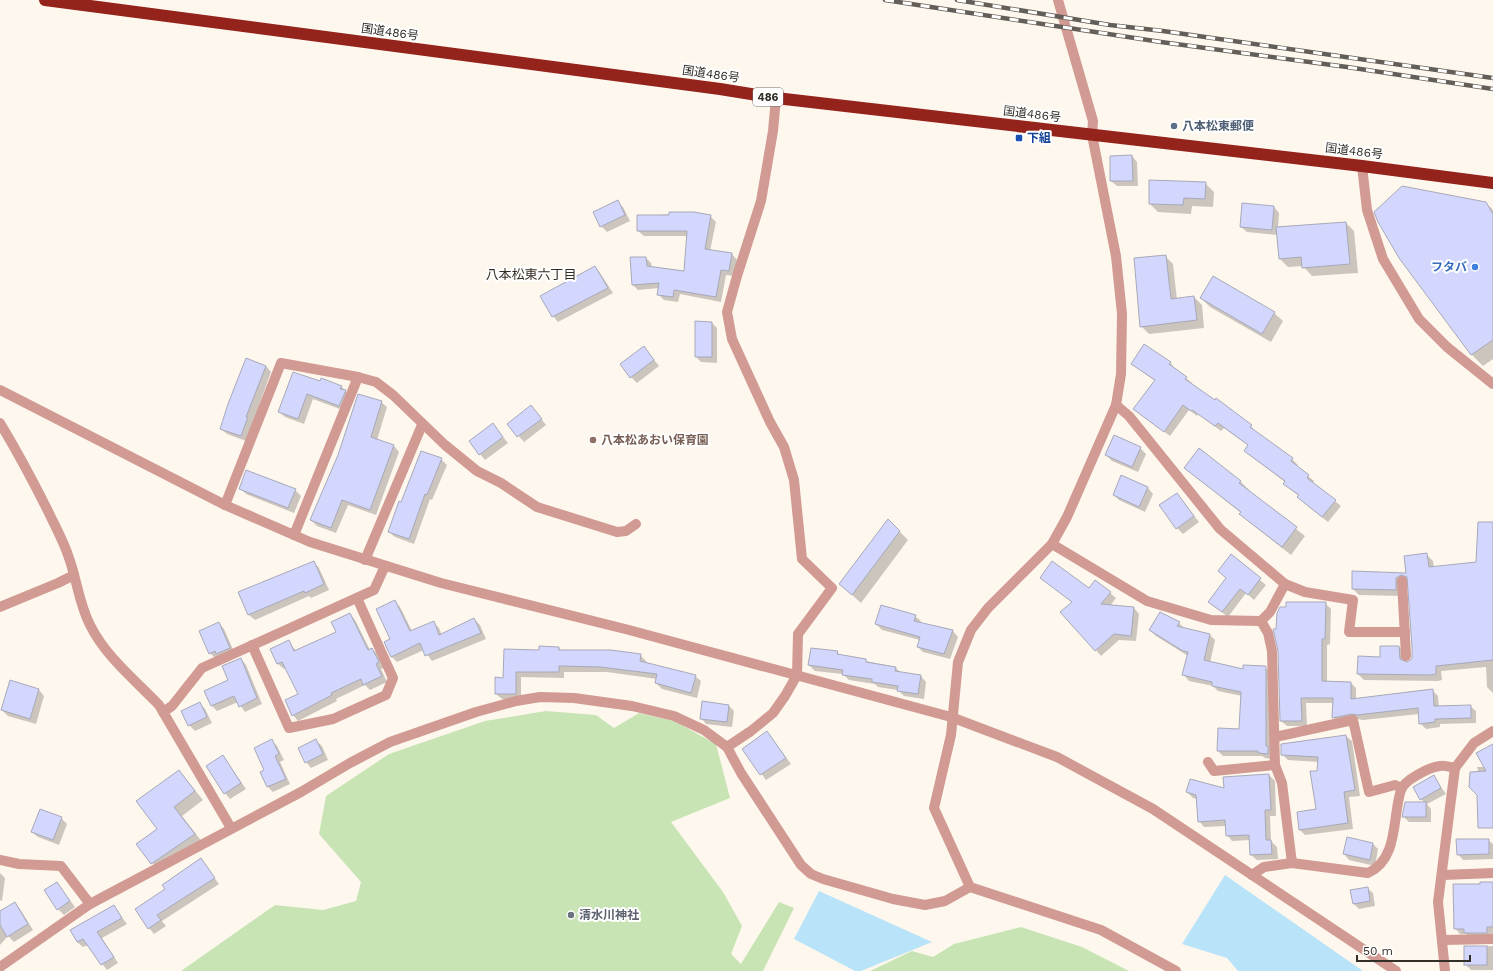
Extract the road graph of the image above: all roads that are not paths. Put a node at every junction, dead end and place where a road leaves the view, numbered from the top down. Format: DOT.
graph roads {
  1 [pos="45,0"];
  2 [pos="1058,0"];
  3 [pos="776,98"];
  4 [pos="1092,135"];
  5 [pos="1362,166"];
  6 [pos="1493,183"];
  7 [pos="358,377"];
  8 [pos="1493,384"];
  9 [pos="0,390"];
  10 [pos="1116,406"];
  11 [pos="0,423"];
  12 [pos="422,425"];
  13 [pos="225,505"];
  14 [pos="636,524"];
  15 [pos="294,535"];
  16 [pos="1052,544"];
  17 [pos="366,560"];
  18 [pos="385,566"];
  19 [pos="74,575"];
  20 [pos="1402,581"];
  21 [pos="1285,584"];
  22 [pos="357,598"];
  23 [pos="0,607"];
  24 [pos="1261,621"];
  25 [pos="1405,632"];
  26 [pos="252,645"];
  27 [pos="1406,656"];
  28 [pos="797,675"];
  29 [pos="163,712"];
  30 [pos="951,717"];
  31 [pos="1493,731"];
  32 [pos="1275,737"];
  33 [pos="727,747"];
  34 [pos="1208,762"];
  35 [pos="1275,765"];
  36 [pos="1455,768"];
  37 [pos="1402,788"];
  38 [pos="231,828"];
  39 [pos="0,860"];
  40 [pos="1292,862"];
  41 [pos="1493,873"];
  42 [pos="1252,875"];
  43 [pos="1443,875"];
  44 [pos="970,887"];
  45 [pos="90,904"];
  46 [pos="1493,939"];
  47 [pos="1442,940"];
  48 [pos="0,967"];
  49 [pos="1176,971"];
  50 [pos="1396,971"];
  51 [pos="1445,971"];
  1 -- 3 [label="highway, 国道486号 / 486"];
  2 -- 4 [label="street"];
  3 -- 4 [label="highway, 国道486号 / 486"];
  3 -- 28 [label="street"];
  4 -- 5 [label="highway, 国道486号 / 486"];
  4 -- 10 [label="street"];
  5 -- 6 [label="highway, 国道486号 / 486"];
  5 -- 8 [label="street"];
  7 -- 12 [label="street"];
  7 -- 13 [label="street"];
  7 -- 15 [label="street"];
  9 -- 13 [label="street"];
  10 -- 16 [label="street"];
  10 -- 21 [label="street"];
  11 -- 19 [label="street"];
  12 -- 14 [label="street"];
  12 -- 17 [label="street"];
  13 -- 15 [label="street"];
  15 -- 17 [label="street"];
  16 -- 24 [label="street"];
  16 -- 30 [label="street"];
  17 -- 18 [label="street"];
  18 -- 22 [label="street"];
  18 -- 28 [label="street"];
  19 -- 23 [label="street"];
  19 -- 29 [label="street"];
  20 -- 25 [label="street"];
  21 -- 24 [label="street"];
  21 -- 25 [label="street"];
  22 -- 26 [label="street"];
  22 -- 26 [label="street"];
  24 -- 32 [label="street"];
  25 -- 27 [label="street"];
  26 -- 29 [label="street"];
  28 -- 30 [label="street"];
  28 -- 33 [label="street"];
  29 -- 38 [label="street"];
  30 -- 42 [label="street"];
  30 -- 44 [label="street"];
  31 -- 36 [label="street"];
  32 -- 35 [label="street"];
  32 -- 37 [label="street"];
  33 -- 38 [label="street"];
  33 -- 44 [label="street"];
  34 -- 35 [label="street"];
  35 -- 40 [label="street"];
  36 -- 37 [label="street"];
  36 -- 43 [label="street"];
  37 -- 40 [label="street"];
  38 -- 45 [label="street"];
  39 -- 45 [label="street"];
  40 -- 42 [label="street"];
  41 -- 43 [label="street"];
  42 -- 50 [label="street"];
  43 -- 47 [label="street"];
  44 -- 49 [label="street"];
  45 -- 48 [label="street"];
  46 -- 47 [label="street"];
  47 -- 51 [label="street"];
}
